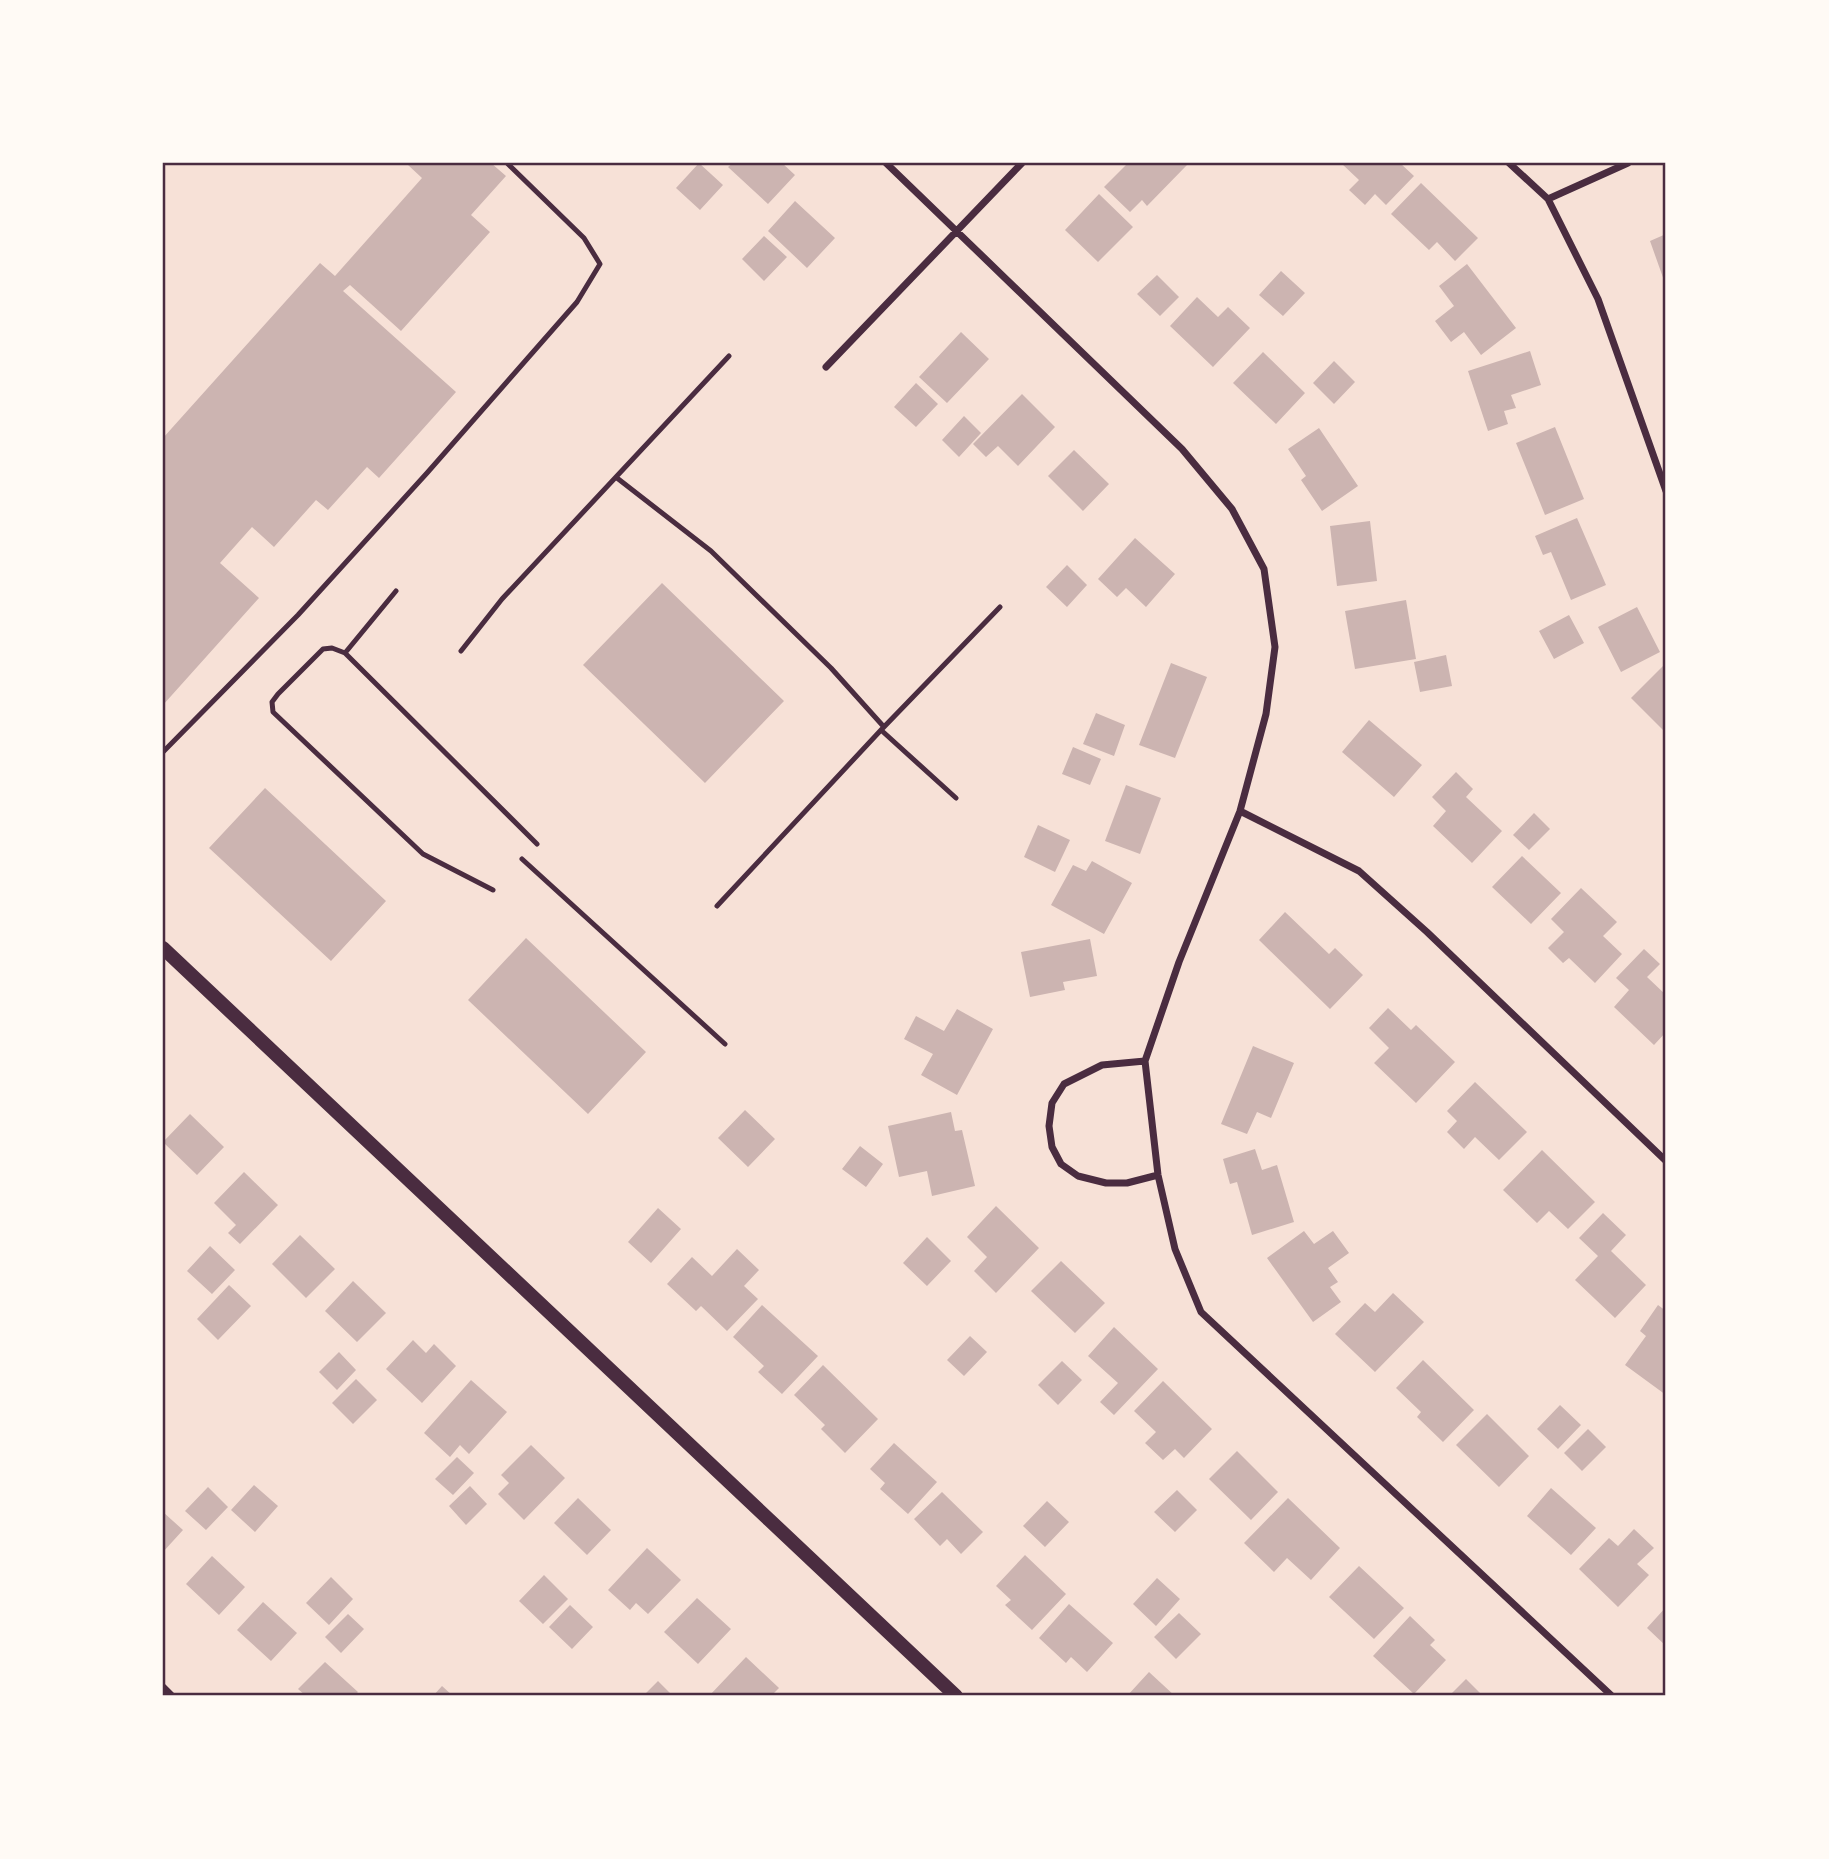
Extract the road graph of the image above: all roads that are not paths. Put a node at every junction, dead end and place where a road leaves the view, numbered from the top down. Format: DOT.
graph roads {
  1 [pos="507,163"];
  2 [pos="886,163"];
  3 [pos="1021,163"];
  4 [pos="1509,163"];
  5 [pos="1628,163"];
  6 [pos="1548,199"];
  7 [pos="957,231"];
  8 [pos="729,356"];
  9 [pos="826,367"];
  10 [pos="617,478"];
  11 [pos="1666,491"];
  12 [pos="396,591"];
  13 [pos="1000,607"];
  14 [pos="461,651"];
  15 [pos="345,653"];
  16 [pos="883,729"];
  17 [pos="163,752"];
  18 [pos="956,799"];
  19 [pos="1240,811"];
  20 [pos="537,844"];
  21 [pos="522,859"];
  22 [pos="493,890"];
  23 [pos="717,906"];
  24 [pos="163,948"];
  25 [pos="725,1044"];
  26 [pos="1145,1061"];
  27 [pos="1666,1161"];
  28 [pos="1158,1175"];
  29 [pos="163,1687"];
  30 [pos="172,1696"];
  31 [pos="956,1696"];
  32 [pos="1612,1696"];
  1 -- 17 [label="lane"];
  2 -- 7 [label="street"];
  3 -- 7 [label="street"];
  4 -- 6 [label="street"];
  5 -- 6 [label="street"];
  6 -- 11 [label="street"];
  7 -- 9 [label="street"];
  7 -- 19 [label="street"];
  8 -- 10 [label="lane"];
  10 -- 14 [label="lane"];
  10 -- 16 [label="lane"];
  12 -- 15 [label="lane"];
  13 -- 16 [label="lane"];
  15 -- 20 [label="lane"];
  15 -- 22 [label="lane"];
  16 -- 18 [label="lane"];
  16 -- 23 [label="lane"];
  19 -- 26 [label="street"];
  19 -- 27 [label="street"];
  21 -- 25 [label="lane"];
  24 -- 31 [label="main road"];
  26 -- 28 [label="street"];
  26 -- 28 [label="street"];
  28 -- 32 [label="street"];
  29 -- 30 [label="street"];
}
